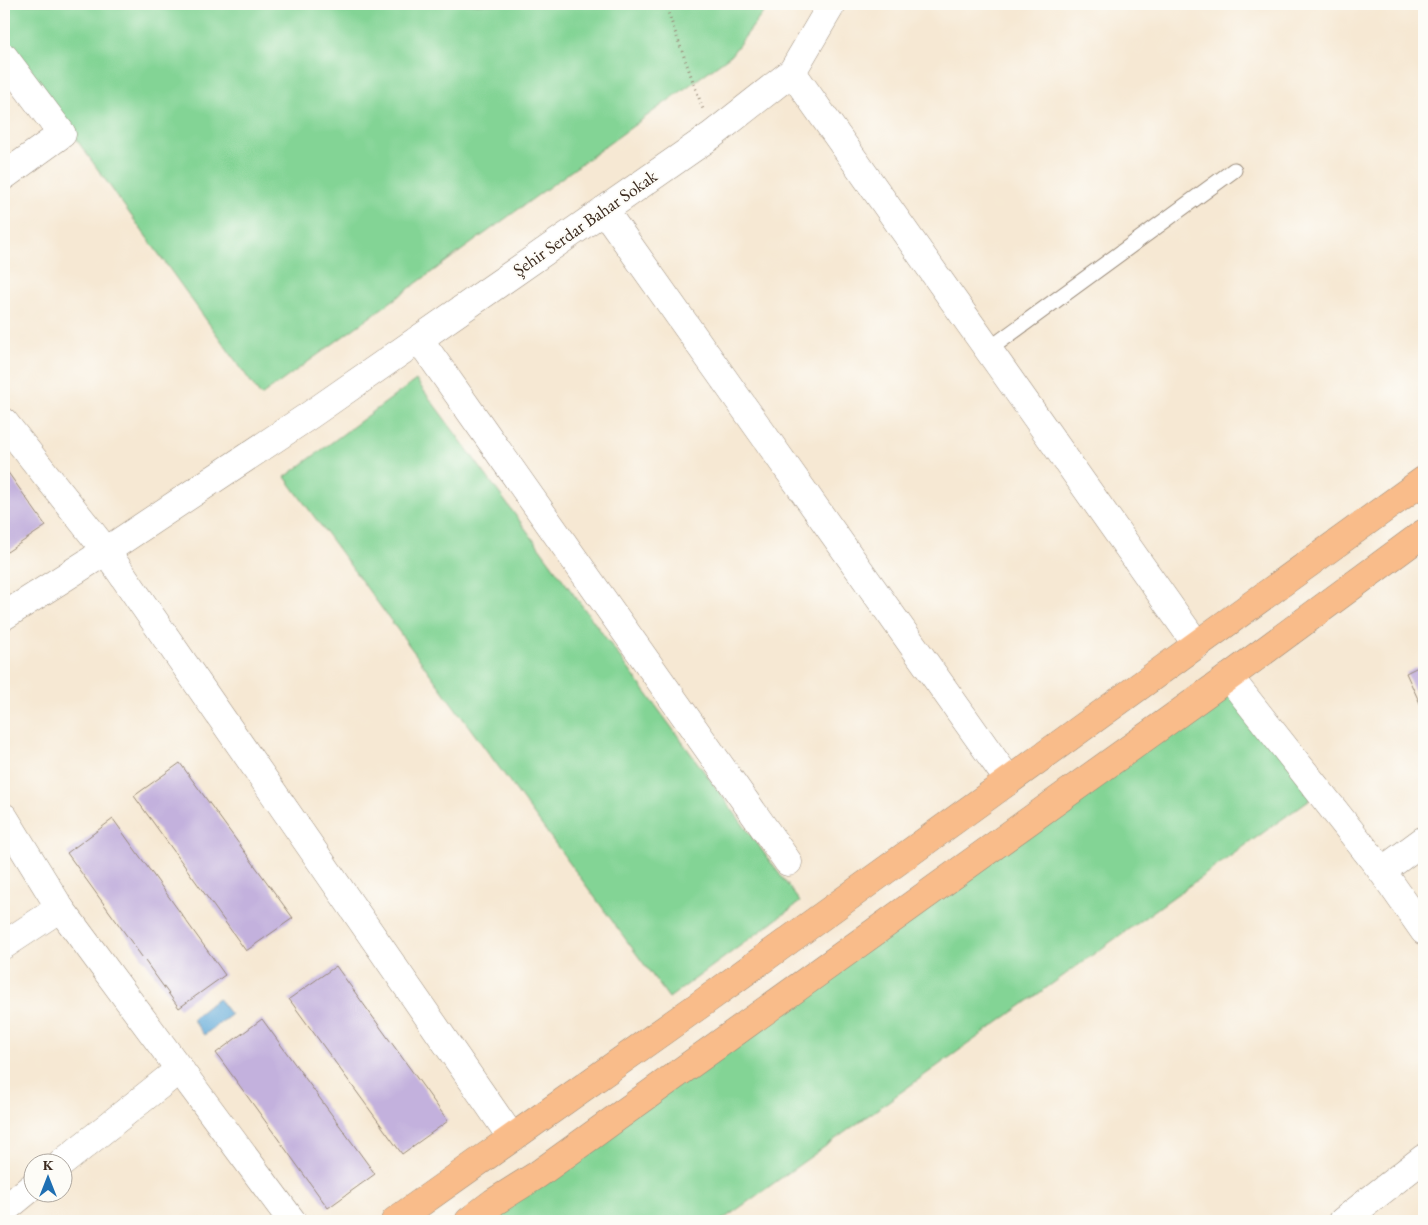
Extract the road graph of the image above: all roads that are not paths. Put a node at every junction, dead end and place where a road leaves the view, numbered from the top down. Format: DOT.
graph roads {
  1 [pos="832,4"];
  2 [pos="4,57"];
  3 [pos="792,72"];
  4 [pos="1234,170"];
  5 [pos="4,176"];
  6 [pos="604,210"];
  7 [pos="419,339"];
  8 [pos="988,350"];
  9 [pos="4,422"];
  10 [pos="1424,480"];
  11 [pos="1424,533"];
  12 [pos="106,551"];
  13 [pos="4,616"];
  14 [pos="1197,645"];
  15 [pos="1229,677"];
  16 [pos="1009,780"];
  17 [pos="4,817"];
  18 [pos="1424,840"];
  19 [pos="788,862"];
  20 [pos="1382,871"];
  21 [pos="60,908"];
  22 [pos="1424,931"];
  23 [pos="4,945"];
  24 [pos="180,1069"];
  25 [pos="512,1138"];
  26 [pos="72,1155"];
  27 [pos="1424,1158"];
  28 [pos="22,1195"];
  29 [pos="4,1210"];
  30 [pos="4,1215"];
  31 [pos="9,1221"];
  32 [pos="292,1221"];
  33 [pos="395,1221"];
  34 [pos="469,1221"];
  35 [pos="1343,1221"];
  1 -- 3 [label="street, Şehir Serdar Bahar Sokak"];
  2 -- 5 [label="street"];
  3 -- 6 [label="street, Şehir Serdar Bahar Sokak"];
  3 -- 8 [label="street"];
  4 -- 8 [label="lane"];
  6 -- 7 [label="street, Şehir Serdar Bahar Sokak"];
  6 -- 16 [label="street"];
  7 -- 12 [label="street, Şehir Serdar Bahar Sokak"];
  7 -- 19 [label="street"];
  8 -- 14 [label="street"];
  9 -- 12 [label="street"];
  10 -- 14 [label="main road"];
  11 -- 15 [label="main road"];
  12 -- 13 [label="street, Şehir Serdar Bahar Sokak"];
  12 -- 25 [label="street"];
  14 -- 16 [label="main road"];
  15 -- 20 [label="street"];
  15 -- 34 [label="main road"];
  16 -- 25 [label="main road"];
  17 -- 21 [label="street"];
  18 -- 20 [label="street"];
  20 -- 22 [label="street"];
  21 -- 23 [label="street"];
  21 -- 24 [label="street"];
  24 -- 26 [label="street"];
  24 -- 32 [label="street"];
  25 -- 33 [label="main road"];
  27 -- 35 [label="street"];
  28 -- 29 [label="street"];
  30 -- 31 [label="street"];
}
